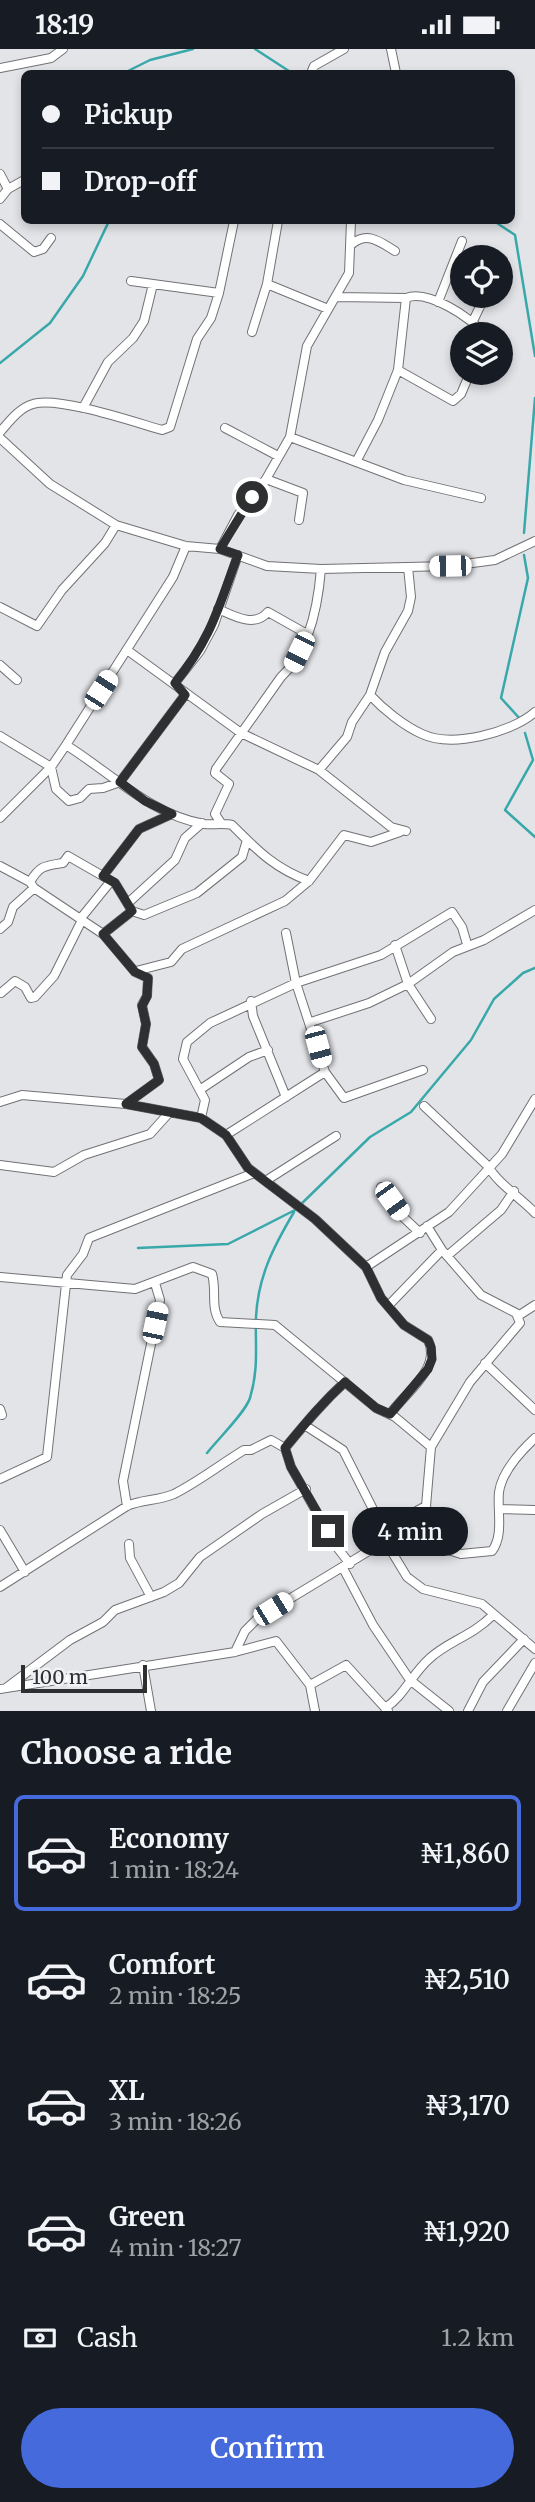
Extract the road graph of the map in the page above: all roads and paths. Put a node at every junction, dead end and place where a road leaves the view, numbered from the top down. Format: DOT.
graph roads {
  1 [pos="63,49"];
  2 [pos="344,49"];
  3 [pos="391,49"];
  4 [pos="334,53"];
  5 [pos="0,68"];
  6 [pos="312,70"];
  7 [pos="395,70"];
  8 [pos="0,174"];
  9 [pos="21,182"];
  10 [pos="8,190"];
  11 [pos="0,199"];
  12 [pos="0,224"];
  13 [pos="233,224"];
  14 [pos="277,224"];
  15 [pos="351,224"];
  16 [pos="51,238"];
  17 [pos="462,241"];
  18 [pos="352,244"];
  19 [pos="395,251"];
  20 [pos="131,281"];
  21 [pos="153,284"];
  22 [pos="267,284"];
  23 [pos="219,293"];
  24 [pos="337,297"];
  25 [pos="405,298"];
  26 [pos="438,302"];
  27 [pos="479,308"];
  28 [pos="328,309"];
  29 [pos="473,321"];
  30 [pos="252,332"];
  31 [pos="398,370"];
  32 [pos="465,385"];
  33 [pos="83,408"];
  34 [pos="225,428"];
  35 [pos="290,437"];
  36 [pos="1,439"];
  37 [pos="278,456"];
  38 [pos="356,462"];
  39 [pos="266,479"];
  40 [pos="481,498"];
  41 [pos="299,520"];
  42 [pos="116,525"];
  43 [pos="535,541"];
  44 [pos="186,546"];
  45 [pos="220,549"];
  46 [pos="238,555"];
  47 [pos="408,567"];
  48 [pos="321,569"];
  49 [pos="0,607"];
  50 [pos="218,609"];
  51 [pos="307,634"];
  52 [pos="127,650"];
  53 [pos="0,665"];
  54 [pos="16,680"];
  55 [pos="175,683"];
  56 [pos="185,695"];
  57 [pos="370,695"];
  58 [pos="535,712"];
  59 [pos="241,733"];
  60 [pos="0,736"];
  61 [pos="66,745"];
  62 [pos="51,767"];
  63 [pos="319,770"];
  64 [pos="120,782"];
  65 [pos="172,814"];
  66 [pos="0,818"];
  67 [pos="202,823"];
  68 [pos="221,823"];
  69 [pos="247,840"];
  70 [pos="0,866"];
  71 [pos="107,878"];
  72 [pos="309,881"];
  73 [pos="32,885"];
  74 [pos="130,907"];
  75 [pos="535,910"];
  76 [pos="82,919"];
  77 [pos="0,929"];
  78 [pos="286,933"];
  79 [pos="103,934"];
  80 [pos="467,944"];
  81 [pos="396,945"];
  82 [pos="135,972"];
  83 [pos="296,983"];
  84 [pos="408,983"];
  85 [pos="1,993"];
  86 [pos="251,1001"];
  87 [pos="431,1019"];
  88 [pos="311,1022"];
  89 [pos="268,1050"];
  90 [pos="423,1070"];
  91 [pos="325,1072"];
  92 [pos="201,1089"];
  93 [pos="286,1097"];
  94 [pos="535,1099"];
  95 [pos="0,1102"];
  96 [pos="126,1104"];
  97 [pos="424,1106"];
  98 [pos="168,1114"];
  99 [pos="201,1118"];
  100 [pos="226,1135"];
  101 [pos="335,1136"];
  102 [pos="0,1165"];
  103 [pos="490,1168"];
  104 [pos="254,1173"];
  105 [pos="267,1180"];
  106 [pos="381,1187"];
  107 [pos="514,1191"];
  108 [pos="535,1213"];
  109 [pos="427,1226"];
  110 [pos="420,1233"];
  111 [pos="445,1253"];
  112 [pos="366,1267"];
  113 [pos="0,1277"];
  114 [pos="68,1282"];
  115 [pos="155,1283"];
  116 [pos="535,1305"];
  117 [pos="388,1306"];
  118 [pos="519,1316"];
  119 [pos="485,1363"];
  120 [pos="345,1382"];
  121 [pos="535,1410"];
  122 [pos="390,1414"];
  123 [pos="306,1426"];
  124 [pos="535,1438"];
  125 [pos="431,1447"];
  126 [pos="285,1448"];
  127 [pos="0,1479"];
  128 [pos="306,1489"];
  129 [pos="127,1506"];
  130 [pos="426,1506"];
  131 [pos="501,1509"];
  132 [pos="535,1510"];
  133 [pos="383,1529"];
  134 [pos="0,1530"];
  135 [pos="129,1545"];
  136 [pos="346,1566"];
  137 [pos="25,1572"];
  138 [pos="0,1587"];
  139 [pos="151,1597"];
  140 [pos="493,1615"];
  141 [pos="524,1640"];
  142 [pos="535,1649"];
  143 [pos="235,1652"];
  144 [pos="535,1663"];
  145 [pos="143,1665"];
  146 [pos="410,1680"];
  147 [pos="310,1685"];
  148 [pos="3,1689"];
  149 [pos="312,1710"];
  150 [pos="386,1710"];
  151 [pos="151,1711"];
  152 [pos="449,1711"];
  153 [pos="468,1711"];
  154 [pos="507,1711"];
  1 -- 5 [label="street"];
  2 -- 4 [label="street"];
  3 -- 7 [label="street"];
  4 -- 6 [label="street"];
  8 -- 10 [label="street"];
  9 -- 10 [label="street"];
  10 -- 11 [label="street"];
  12 -- 16 [label="street"];
  13 -- 23 [label="street"];
  14 -- 22 [label="street"];
  15 -- 18 [label="street"];
  17 -- 26 [label="street"];
  18 -- 19 [label="street"];
  18 -- 24 [label="street"];
  20 -- 21 [label="street"];
  21 -- 23 [label="street"];
  21 -- 33 [label="street"];
  22 -- 28 [label="street"];
  22 -- 30 [label="street"];
  23 -- 33 [label="street"];
  24 -- 25 [label="street"];
  24 -- 28 [label="street"];
  25 -- 26 [label="street"];
  25 -- 31 [label="street"];
  26 -- 29 [label="street"];
  27 -- 29 [label="street"];
  28 -- 35 [label="street"];
  31 -- 32 [label="street"];
  31 -- 38 [label="street"];
  33 -- 36 [label="street"];
  34 -- 37 [label="street"];
  35 -- 37 [label="street"];
  35 -- 38 [label="street"];
  36 -- 42 [label="street"];
  37 -- 39 [label="street"];
  38 -- 40 [label="street"];
  39 -- 41 [label="street"];
  39 -- 45 [label="street"];
  42 -- 44 [label="street"];
  42 -- 49 [label="street"];
  43 -- 47 [label="street"];
  44 -- 45 [label="street"];
  44 -- 52 [label="street"];
  45 -- 46 [label="street"];
  46 -- 48 [label="street"];
  46 -- 50 [label="street"];
  47 -- 48 [label="street"];
  47 -- 57 [label="street"];
  48 -- 51 [label="street"];
  50 -- 51 [label="street"];
  50 -- 55 [label="street"];
  51 -- 59 [label="street"];
  52 -- 55 [label="street"];
  52 -- 61 [label="street"];
  53 -- 54 [label="street"];
  55 -- 56 [label="street"];
  56 -- 59 [label="street"];
  56 -- 64 [label="street"];
  57 -- 58 [label="street"];
  57 -- 63 [label="street"];
  59 -- 63 [label="street"];
  59 -- 68 [label="street"];
  60 -- 62 [label="street"];
  61 -- 62 [label="street"];
  61 -- 64 [label="street"];
  62 -- 64 [label="street"];
  62 -- 66 [label="street"];
  63 -- 72 [label="street"];
  64 -- 65 [label="street"];
  65 -- 67 [label="street"];
  65 -- 71 [label="street"];
  67 -- 68 [label="street"];
  67 -- 74 [label="street"];
  68 -- 69 [label="street"];
  69 -- 72 [label="street"];
  69 -- 74 [label="street"];
  70 -- 73 [label="street"];
  71 -- 73 [label="street"];
  71 -- 74 [label="street"];
  71 -- 76 [label="street"];
  72 -- 82 [label="street"];
  73 -- 76 [label="street"];
  73 -- 77 [label="street"];
  74 -- 79 [label="street"];
  75 -- 80 [label="street"];
  76 -- 79 [label="street"];
  76 -- 85 [label="street"];
  78 -- 83 [label="street"];
  79 -- 82 [label="street"];
  80 -- 81 [label="street"];
  80 -- 84 [label="street"];
  81 -- 83 [label="street"];
  81 -- 84 [label="street"];
  82 -- 96 [label="street"];
  83 -- 86 [label="street"];
  83 -- 88 [label="street"];
  84 -- 87 [label="street"];
  84 -- 88 [label="street"];
  86 -- 89 [label="street"];
  86 -- 92 [label="street"];
  88 -- 91 [label="street"];
  89 -- 92 [label="street"];
  89 -- 93 [label="street"];
  90 -- 91 [label="street"];
  91 -- 93 [label="street"];
  92 -- 99 [label="street"];
  93 -- 100 [label="street"];
  94 -- 103 [label="street"];
  95 -- 96 [label="street"];
  96 -- 98 [label="street"];
  97 -- 103 [label="street"];
  98 -- 99 [label="street"];
  98 -- 102 [label="street"];
  99 -- 100 [label="street"];
  100 -- 104 [label="street"];
  101 -- 105 [label="street"];
  103 -- 107 [label="street"];
  103 -- 109 [label="street"];
  104 -- 105 [label="street"];
  104 -- 114 [label="street"];
  105 -- 112 [label="street"];
  106 -- 110 [label="street"];
  107 -- 108 [label="street"];
  107 -- 111 [label="street"];
  109 -- 110 [label="street"];
  109 -- 111 [label="street"];
  110 -- 112 [label="street"];
  111 -- 117 [label="street"];
  111 -- 118 [label="street"];
  112 -- 117 [label="street"];
  113 -- 114 [label="street"];
  114 -- 115 [label="street"];
  114 -- 127 [label="street"];
  115 -- 120 [label="street"];
  115 -- 129 [label="street"];
  116 -- 118 [label="street"];
  117 -- 122 [label="street"];
  118 -- 119 [label="street"];
  119 -- 121 [label="street"];
  119 -- 125 [label="street"];
  120 -- 122 [label="street"];
  120 -- 123 [label="street"];
  122 -- 125 [label="street"];
  123 -- 126 [label="street"];
  123 -- 133 [label="street"];
  124 -- 131 [label="street"];
  125 -- 130 [label="street"];
  126 -- 128 [label="street"];
  126 -- 129 [label="street"];
  128 -- 136 [label="street"];
  128 -- 139 [label="street"];
  129 -- 137 [label="street"];
  130 -- 131 [label="street"];
  130 -- 133 [label="street"];
  131 -- 132 [label="street"];
  133 -- 136 [label="street"];
  133 -- 140 [label="street"];
  134 -- 137 [label="street"];
  135 -- 139 [label="street"];
  136 -- 143 [label="street"];
  136 -- 146 [label="street"];
  137 -- 138 [label="street"];
  139 -- 148 [label="street"];
  140 -- 141 [label="street"];
  140 -- 146 [label="street"];
  141 -- 142 [label="street"];
  141 -- 153 [label="street"];
  143 -- 145 [label="street"];
  143 -- 147 [label="street"];
  144 -- 154 [label="street"];
  145 -- 148 [label="street"];
  145 -- 151 [label="street"];
  146 -- 150 [label="street"];
  146 -- 152 [label="street"];
  147 -- 149 [label="street"];
  147 -- 150 [label="street"];
}
